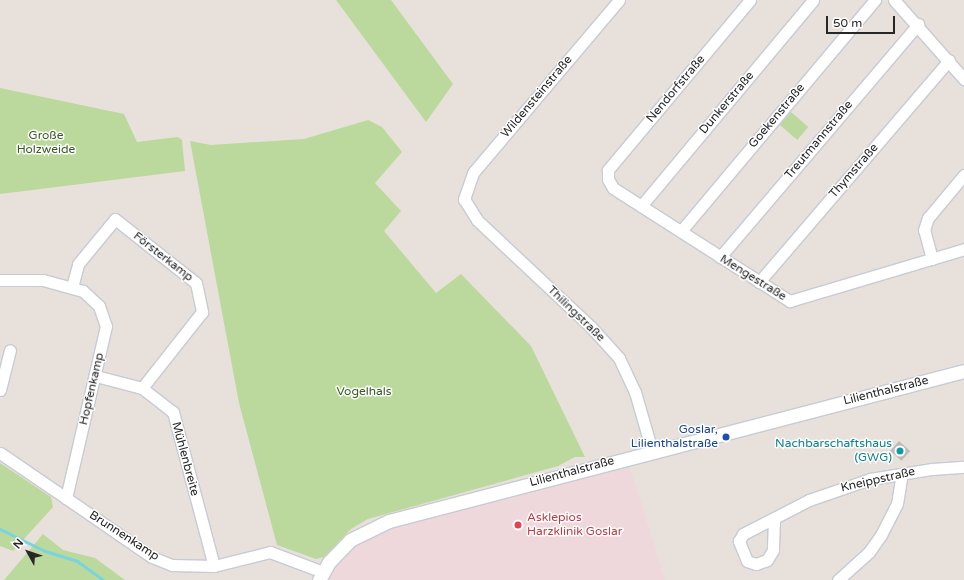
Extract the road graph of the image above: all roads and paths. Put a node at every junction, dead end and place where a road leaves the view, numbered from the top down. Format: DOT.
graph roads {
  1 [pos="619,0"];
  2 [pos="750,0"];
  3 [pos="813,0"];
  4 [pos="874,0"];
  5 [pos="894,0"];
  6 [pos="918,24"];
  7 [pos="949,60"];
  8 [pos="964,79"];
  9 [pos="964,175"];
  10 [pos="608,180"];
  11 [pos="464,199"];
  12 [pos="640,206"];
  13 [pos="680,231"];
  14 [pos="964,249"];
  15 [pos="720,257"];
  16 [pos="932,259"];
  17 [pos="0,280"];
  18 [pos="759,282"];
  19 [pos="72,287"];
  20 [pos="10,350"];
  21 [pos="964,371"];
  22 [pos="96,376"];
  23 [pos="142,388"];
  24 [pos="0,390"];
  25 [pos="652,451"];
  26 [pos="0,453"];
  27 [pos="964,467"];
  28 [pos="902,474"];
  29 [pos="66,498"];
  30 [pos="774,519"];
  31 [pos="214,566"];
  32 [pos="321,576"];
  33 [pos="838,580"];
  1 -- 11 [label="street, Wildensteinstraße"];
  2 -- 10 [label="street, Nendorfstraße"];
  3 -- 12 [label="street, Dunkerstraße"];
  4 -- 13 [label="street, Goekenstraße"];
  5 -- 6 [label="street"];
  6 -- 7 [label="street"];
  6 -- 15 [label="street, Treutmannstraße"];
  7 -- 8 [label="street"];
  7 -- 18 [label="street, Thymstraße"];
  9 -- 16 [label="street"];
  10 -- 12 [label="street, Mengestraße"];
  11 -- 25 [label="street, Thilingstraße"];
  12 -- 13 [label="street, Mengestraße"];
  13 -- 15 [label="street, Mengestraße"];
  14 -- 16 [label="street, Mengestraße"];
  15 -- 18 [label="street, Mengestraße"];
  16 -- 18 [label="street, Mengestraße"];
  17 -- 19 [label="street, Hopfenkamp"];
  19 -- 22 [label="street, Hopfenkamp"];
  19 -- 23 [label="street, Försterkamp"];
  20 -- 24 [label="street"];
  21 -- 25 [label="street, Lilienthalstraße"];
  22 -- 23 [label="street, Mühlenbreite"];
  22 -- 29 [label="street, Hopfenkamp"];
  23 -- 31 [label="street, Mühlenbreite"];
  25 -- 32 [label="street, Lilienthalstraße"];
  26 -- 29 [label="street"];
  27 -- 28 [label="street, Kneippstraße"];
  28 -- 30 [label="street, Kneippstraße"];
  28 -- 33 [label="street"];
  29 -- 31 [label="street, Brunnenkamp"];
  31 -- 32 [label="street, Brunnenkamp"];
}
